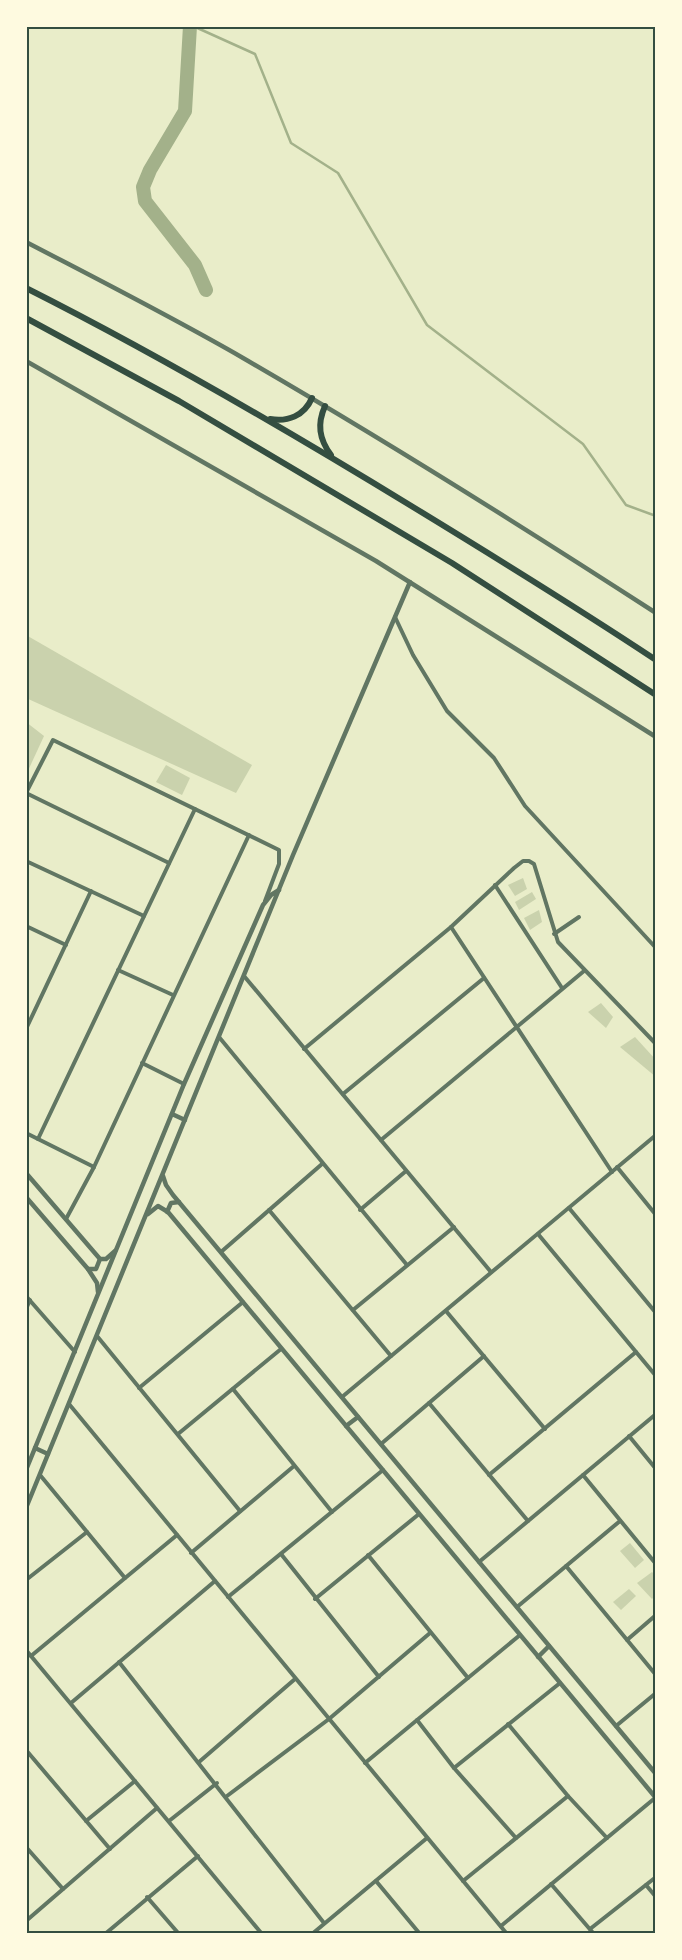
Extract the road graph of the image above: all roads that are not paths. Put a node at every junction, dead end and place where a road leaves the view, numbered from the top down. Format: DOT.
graph roads {
  1 [pos="26,242"];
  2 [pos="26,288"];
  3 [pos="26,318"];
  4 [pos="26,361"];
  5 [pos="312,398"];
  6 [pos="325,406"];
  7 [pos="265,418"];
  8 [pos="333,458"];
  9 [pos="410,582"];
  10 [pos="656,613"];
  11 [pos="395,617"];
  12 [pos="656,660"];
  13 [pos="656,695"];
  14 [pos="656,737"];
  15 [pos="26,793"];
  16 [pos="195,809"];
  17 [pos="249,835"];
  18 [pos="26,861"];
  19 [pos="169,863"];
  20 [pos="495,885"];
  21 [pos="279,890"];
  22 [pos="91,892"];
  23 [pos="263,905"];
  24 [pos="144,916"];
  25 [pos="579,917"];
  26 [pos="26,926"];
  27 [pos="451,927"];
  28 [pos="554,934"];
  29 [pos="66,944"];
  30 [pos="656,948"];
  31 [pos="118,970"];
  32 [pos="584,970"];
  33 [pos="244,976"];
  34 [pos="484,978"];
  35 [pos="562,988"];
  36 [pos="173,995"];
  37 [pos="516,1026"];
  38 [pos="26,1028"];
  39 [pos="219,1037"];
  40 [pos="656,1044"];
  41 [pos="304,1049"];
  42 [pos="142,1063"];
  43 [pos="184,1084"];
  44 [pos="343,1094"];
  45 [pos="172,1114"];
  46 [pos="185,1120"];
  47 [pos="26,1133"];
  48 [pos="656,1135"];
  49 [pos="38,1139"];
  50 [pos="381,1140"];
  51 [pos="322,1164"];
  52 [pos="94,1167"];
  53 [pos="617,1168"];
  54 [pos="406,1171"];
  55 [pos="612,1172"];
  56 [pos="26,1173"];
  57 [pos="163,1173"];
  58 [pos="26,1197"];
  59 [pos="179,1202"];
  60 [pos="569,1208"];
  61 [pos="270,1210"];
  62 [pos="360,1210"];
  63 [pos="168,1212"];
  64 [pos="656,1215"];
  65 [pos="146,1216"];
  66 [pos="66,1219"];
  67 [pos="454,1227"];
  68 [pos="538,1234"];
  69 [pos="116,1250"];
  70 [pos="221,1252"];
  71 [pos="100,1259"];
  72 [pos="407,1265"];
  73 [pos="88,1270"];
  74 [pos="491,1272"];
  75 [pos="98,1295"];
  76 [pos="26,1296"];
  77 [pos="30,1300"];
  78 [pos="243,1302"];
  79 [pos="26,1309"];
  80 [pos="353,1310"];
  81 [pos="446,1311"];
  82 [pos="656,1313"];
  83 [pos="97,1336"];
  84 [pos="281,1349"];
  85 [pos="75,1352"];
  86 [pos="636,1352"];
  87 [pos="391,1356"];
  88 [pos="484,1356"];
  89 [pos="656,1376"];
  90 [pos="139,1388"];
  91 [pos="233,1389"];
  92 [pos="342,1397"];
  93 [pos="429,1403"];
  94 [pos="69,1404"];
  95 [pos="656,1414"];
  96 [pos="358,1417"];
  97 [pos="346,1426"];
  98 [pos="545,1429"];
  99 [pos="178,1434"];
  100 [pos="629,1436"];
  101 [pos="380,1444"];
  102 [pos="35,1448"];
  103 [pos="48,1454"];
  104 [pos="294,1466"];
  105 [pos="656,1469"];
  106 [pos="26,1470"];
  107 [pos="382,1470"];
  108 [pos="40,1475"];
  109 [pos="489,1475"];
  110 [pos="583,1475"];
  111 [pos="26,1508"];
  112 [pos="240,1511"];
  113 [pos="332,1512"];
  114 [pos="419,1514"];
  115 [pos="528,1521"];
  116 [pos="620,1521"];
  117 [pos="87,1532"];
  118 [pos="177,1535"];
  119 [pos="191,1553"];
  120 [pos="280,1554"];
  121 [pos="368,1555"];
  122 [pos="479,1562"];
  123 [pos="656,1564"];
  124 [pos="566,1566"];
  125 [pos="125,1578"];
  126 [pos="26,1580"];
  127 [pos="215,1581"];
  128 [pos="228,1597"];
  129 [pos="315,1599"];
  130 [pos="517,1607"];
  131 [pos="656,1615"];
  132 [pos="430,1633"];
  133 [pos="520,1635"];
  134 [pos="627,1640"];
  135 [pos="549,1646"];
  136 [pos="26,1650"];
  137 [pos="31,1656"];
  138 [pos="538,1657"];
  139 [pos="119,1662"];
  140 [pos="656,1674"];
  141 [pos="378,1677"];
  142 [pos="468,1678"];
  143 [pos="295,1679"];
  144 [pos="560,1683"];
  145 [pos="656,1693"];
  146 [pos="71,1703"];
  147 [pos="329,1719"];
  148 [pos="417,1720"];
  149 [pos="508,1724"];
  150 [pos="616,1726"];
  151 [pos="26,1751"];
  152 [pos="199,1762"];
  153 [pos="365,1763"];
  154 [pos="454,1768"];
  155 [pos="655,1772"];
  156 [pos="135,1781"];
  157 [pos="217,1783"];
  158 [pos="227,1796"];
  159 [pos="568,1796"];
  160 [pos="656,1798"];
  161 [pos="157,1808"];
  162 [pos="86,1821"];
  163 [pos="168,1821"];
  164 [pos="427,1838"];
  165 [pos="516,1838"];
  166 [pos="607,1838"];
  167 [pos="26,1846"];
  168 [pos="110,1849"];
  169 [pos="198,1856"];
  170 [pos="656,1877"];
  171 [pos="376,1881"];
  172 [pos="463,1882"];
  173 [pos="551,1884"];
  174 [pos="646,1885"];
  175 [pos="63,1889"];
  176 [pos="147,1897"];
  177 [pos="656,1897"];
  178 [pos="26,1921"];
  179 [pos="324,1923"];
  180 [pos="501,1926"];
  181 [pos="416,1929"];
  182 [pos="590,1929"];
  183 [pos="106,1934"];
  184 [pos="179,1934"];
  185 [pos="262,1934"];
  186 [pos="312,1934"];
  187 [pos="410,1934"];
  188 [pos="420,1934"];
  189 [pos="507,1934"];
  190 [pos="594,1934"];
  1 -- 5 [label="street"];
  2 -- 7 [label="highway"];
  3 -- 13 [label="highway"];
  4 -- 9 [label="street"];
  5 -- 6 [label="street"];
  5 -- 7 [label="highway"];
  6 -- 8 [label="highway"];
  6 -- 10 [label="street"];
  7 -- 8 [label="highway"];
  8 -- 12 [label="highway"];
  9 -- 11 [label="street"];
  9 -- 14 [label="street"];
  11 -- 21 [label="street"];
  11 -- 30 [label="street"];
  15 -- 16 [label="street"];
  15 -- 19 [label="street"];
  16 -- 17 [label="street"];
  16 -- 19 [label="street"];
  17 -- 23 [label="street"];
  17 -- 36 [label="street"];
  18 -- 22 [label="street"];
  19 -- 24 [label="street"];
  20 -- 27 [label="street"];
  20 -- 28 [label="street"];
  20 -- 35 [label="street"];
  21 -- 23 [label="street"];
  21 -- 33 [label="street"];
  22 -- 24 [label="street"];
  22 -- 29 [label="street"];
  23 -- 43 [label="street"];
  24 -- 31 [label="street"];
  25 -- 28 [label="street"];
  26 -- 29 [label="street"];
  27 -- 34 [label="street"];
  27 -- 41 [label="street"];
  28 -- 32 [label="street"];
  29 -- 38 [label="street"];
  31 -- 36 [label="street"];
  31 -- 49 [label="street"];
  32 -- 35 [label="street"];
  32 -- 40 [label="street"];
  33 -- 39 [label="street"];
  33 -- 41 [label="street"];
  34 -- 37 [label="street"];
  34 -- 44 [label="street"];
  35 -- 37 [label="street"];
  36 -- 42 [label="street"];
  37 -- 50 [label="street"];
  37 -- 55 [label="street"];
  39 -- 46 [label="street"];
  39 -- 51 [label="street"];
  41 -- 44 [label="street"];
  42 -- 43 [label="street"];
  42 -- 52 [label="street"];
  43 -- 45 [label="street"];
  44 -- 50 [label="street"];
  45 -- 46 [label="street"];
  45 -- 69 [label="street"];
  46 -- 57 [label="street"];
  47 -- 49 [label="street"];
  48 -- 53 [label="street"];
  49 -- 52 [label="street"];
  50 -- 54 [label="street"];
  51 -- 61 [label="street"];
  51 -- 62 [label="street"];
  52 -- 66 [label="street"];
  53 -- 55 [label="street"];
  53 -- 64 [label="street"];
  54 -- 62 [label="street"];
  54 -- 67 [label="street"];
  55 -- 60 [label="street"];
  56 -- 66 [label="street"];
  57 -- 59 [label="street"];
  57 -- 65 [label="street"];
  58 -- 73 [label="street"];
  59 -- 63 [label="street"];
  59 -- 70 [label="street"];
  60 -- 68 [label="street"];
  60 -- 82 [label="street"];
  61 -- 70 [label="street"];
  61 -- 80 [label="street"];
  62 -- 72 [label="street"];
  63 -- 65 [label="street"];
  63 -- 78 [label="street"];
  65 -- 83 [label="street"];
  66 -- 71 [label="street"];
  67 -- 72 [label="street"];
  67 -- 74 [label="street"];
  68 -- 74 [label="street"];
  68 -- 86 [label="street"];
  69 -- 71 [label="street"];
  69 -- 75 [label="street"];
  70 -- 92 [label="street"];
  71 -- 73 [label="street"];
  72 -- 80 [label="street"];
  73 -- 75 [label="street"];
  74 -- 81 [label="street"];
  75 -- 85 [label="street"];
  76 -- 77 [label="street"];
  77 -- 79 [label="street"];
  77 -- 85 [label="street"];
  78 -- 84 [label="street"];
  78 -- 90 [label="street"];
  80 -- 87 [label="street"];
  81 -- 87 [label="street"];
  81 -- 88 [label="street"];
  83 -- 90 [label="street"];
  83 -- 94 [label="street"];
  84 -- 91 [label="street"];
  84 -- 97 [label="street"];
  85 -- 102 [label="street"];
  86 -- 89 [label="street"];
  86 -- 98 [label="street"];
  87 -- 92 [label="street"];
  88 -- 93 [label="street"];
  88 -- 98 [label="street"];
  90 -- 99 [label="street"];
  91 -- 99 [label="street"];
  91 -- 104 [label="street"];
  92 -- 96 [label="street"];
  93 -- 101 [label="street"];
  93 -- 109 [label="street"];
  94 -- 103 [label="street"];
  94 -- 118 [label="street"];
  95 -- 100 [label="street"];
  96 -- 97 [label="street"];
  96 -- 101 [label="street"];
  97 -- 107 [label="street"];
  98 -- 109 [label="street"];
  99 -- 112 [label="street"];
  100 -- 105 [label="street"];
  100 -- 110 [label="street"];
  101 -- 122 [label="street"];
  102 -- 103 [label="street"];
  102 -- 106 [label="street"];
  103 -- 108 [label="street"];
  104 -- 112 [label="street"];
  104 -- 113 [label="street"];
  107 -- 113 [label="street"];
  107 -- 114 [label="street"];
  108 -- 111 [label="street"];
  108 -- 117 [label="street"];
  109 -- 115 [label="street"];
  110 -- 115 [label="street"];
  110 -- 116 [label="street"];
  112 -- 119 [label="street"];
  113 -- 120 [label="street"];
  114 -- 121 [label="street"];
  114 -- 133 [label="street"];
  115 -- 122 [label="street"];
  116 -- 123 [label="street"];
  116 -- 124 [label="street"];
  117 -- 125 [label="street"];
  117 -- 126 [label="street"];
  118 -- 119 [label="street"];
  118 -- 125 [label="street"];
  119 -- 127 [label="street"];
  120 -- 128 [label="street"];
  120 -- 129 [label="street"];
  121 -- 129 [label="street"];
  121 -- 132 [label="street"];
  122 -- 130 [label="street"];
  124 -- 130 [label="street"];
  124 -- 134 [label="street"];
  125 -- 137 [label="street"];
  127 -- 128 [label="street"];
  127 -- 139 [label="street"];
  128 -- 143 [label="street"];
  129 -- 141 [label="street"];
  130 -- 135 [label="street"];
  131 -- 134 [label="street"];
  132 -- 141 [label="street"];
  132 -- 142 [label="street"];
  133 -- 138 [label="street"];
  133 -- 142 [label="street"];
  134 -- 140 [label="street"];
  135 -- 138 [label="street"];
  135 -- 150 [label="street"];
  136 -- 137 [label="street"];
  137 -- 146 [label="street"];
  138 -- 144 [label="street"];
  139 -- 146 [label="street"];
  139 -- 152 [label="street"];
  141 -- 147 [label="street"];
  142 -- 148 [label="street"];
  143 -- 147 [label="street"];
  143 -- 152 [label="street"];
  144 -- 149 [label="street"];
  144 -- 160 [label="street"];
  145 -- 150 [label="street"];
  146 -- 156 [label="street"];
  147 -- 153 [label="street"];
  147 -- 158 [label="street"];
  148 -- 153 [label="street"];
  148 -- 154 [label="street"];
  149 -- 154 [label="street"];
  149 -- 159 [label="street"];
  150 -- 155 [label="street"];
  151 -- 162 [label="street"];
  152 -- 157 [label="street"];
  153 -- 164 [label="street"];
  154 -- 165 [label="street"];
  156 -- 161 [label="street"];
  156 -- 162 [label="street"];
  157 -- 158 [label="street"];
  157 -- 163 [label="street"];
  158 -- 179 [label="street"];
  159 -- 165 [label="street"];
  159 -- 166 [label="street"];
  160 -- 166 [label="street"];
  161 -- 163 [label="street"];
  161 -- 168 [label="street"];
  162 -- 168 [label="street"];
  163 -- 169 [label="street"];
  164 -- 171 [label="street"];
  164 -- 172 [label="street"];
  165 -- 172 [label="street"];
  166 -- 173 [label="street"];
  167 -- 175 [label="street"];
  168 -- 175 [label="street"];
  169 -- 176 [label="street"];
  169 -- 185 [label="street"];
  170 -- 174 [label="street"];
  171 -- 179 [label="street"];
  171 -- 181 [label="street"];
  172 -- 180 [label="street"];
  173 -- 180 [label="street"];
  173 -- 182 [label="street"];
  174 -- 177 [label="street"];
  174 -- 182 [label="street"];
  175 -- 178 [label="street"];
  176 -- 183 [label="street"];
  176 -- 184 [label="street"];
  179 -- 186 [label="street"];
  180 -- 189 [label="street"];
  181 -- 187 [label="street"];
  181 -- 188 [label="street"];
  182 -- 190 [label="street"];
}
